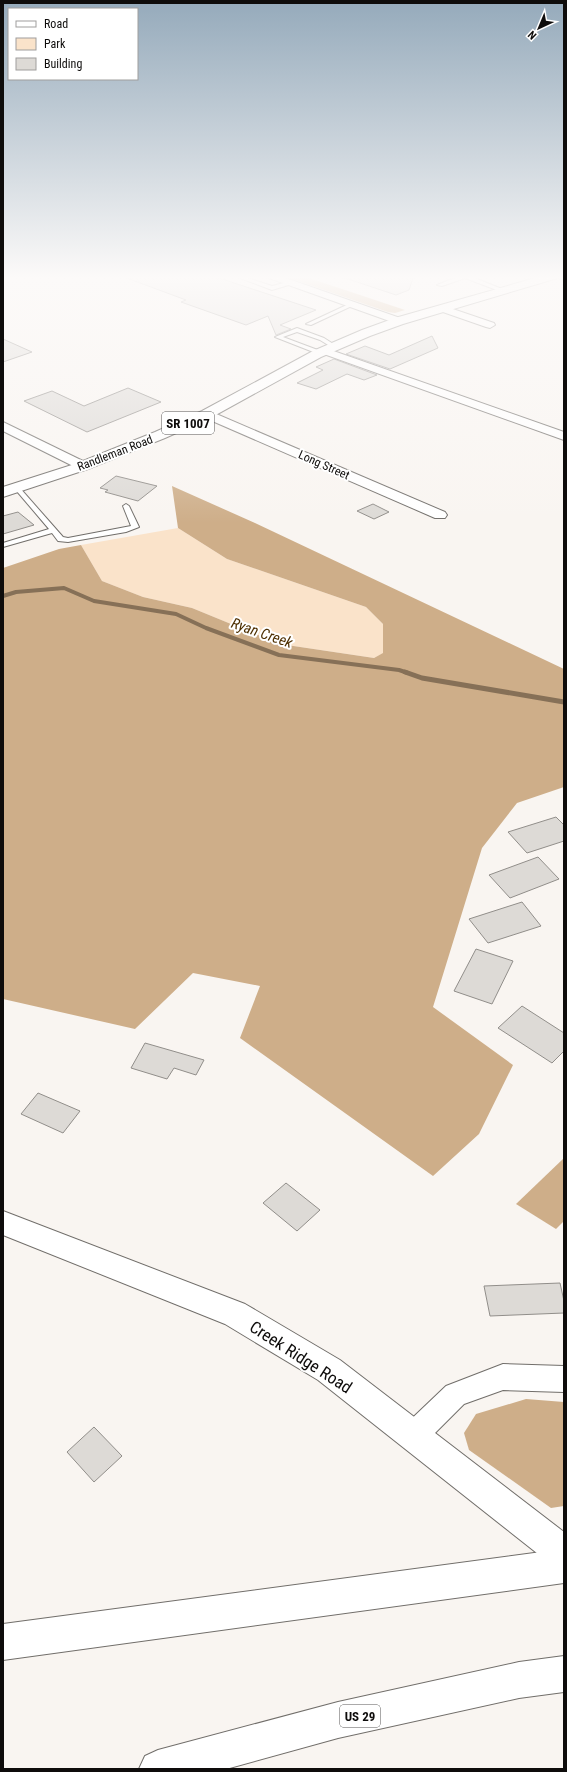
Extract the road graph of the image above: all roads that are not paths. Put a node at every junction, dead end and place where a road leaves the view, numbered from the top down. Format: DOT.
graph roads {
  1 [pos="313,358"];
  2 [pos="348,358"];
  3 [pos="207,414"];
  4 [pos="3,426"];
  5 [pos="564,436"];
  6 [pos="83,466"];
  7 [pos="17,488"];
  8 [pos="3,492"];
  9 [pos="126,506"];
  10 [pos="440,515"];
  11 [pos="54,530"];
  12 [pos="3,545"];
  13 [pos="3,1223"];
  14 [pos="564,1379"];
  15 [pos="414,1435"];
  16 [pos="564,1553"];
  17 [pos="564,1566"];
  18 [pos="3,1642"];
  19 [pos="564,1674"];
  20 [pos="158,1769"];
  1 -- 3 [label="main road, Randleman Road / SR 1007"];
  2 -- 5 [label="street"];
  3 -- 6 [label="main road, Randleman Road / SR 1007"];
  3 -- 10 [label="street, Long Street"];
  4 -- 6 [label="street"];
  6 -- 7 [label="main road, Randleman Road / SR 1007"];
  7 -- 8 [label="main road, Randleman Road / SR 1007"];
  7 -- 11 [label="lane"];
  9 -- 11 [label="lane"];
  11 -- 12 [label="lane"];
  13 -- 15 [label="main road, Creek Ridge Road"];
  14 -- 15 [label="street"];
  15 -- 16 [label="main road, Creek Ridge Road"];
  17 -- 18 [label="main road"];
  19 -- 20 [label="main road, US 29"];
}
